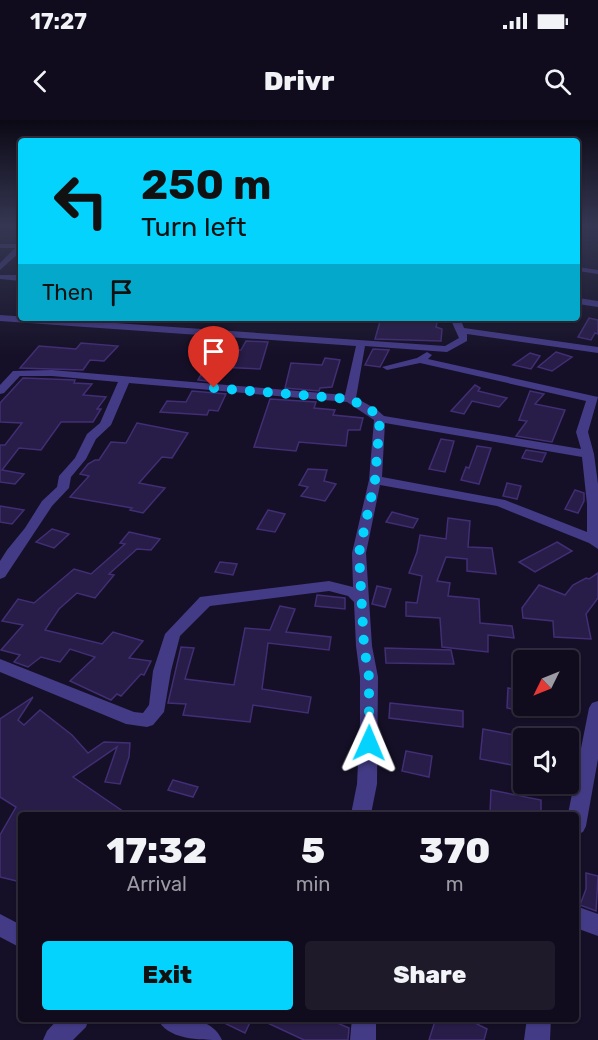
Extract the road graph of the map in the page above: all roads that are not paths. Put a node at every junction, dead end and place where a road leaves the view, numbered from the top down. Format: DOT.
graph roads {
  1 [pos="580,270"];
  2 [pos="598,272"];
  3 [pos="0,277"];
  4 [pos="18,278"];
  5 [pos="580,301"];
  6 [pos="598,304"];
  7 [pos="0,318"];
  8 [pos="18,319"];
  9 [pos="43,321"];
  10 [pos="457,321"];
  11 [pos="463,331"];
  12 [pos="361,343"];
  13 [pos="447,349"];
  14 [pos="598,350"];
  15 [pos="420,360"];
  16 [pos="387,367"];
  17 [pos="124,381"];
  18 [pos="0,391"];
  19 [pos="350,399"];
  20 [pos="595,399"];
  21 [pos="380,418"];
  22 [pos="588,454"];
  23 [pos="375,480"];
  24 [pos="596,504"];
  25 [pos="596,543"];
  26 [pos="0,574"];
  27 [pos="362,601"];
  28 [pos="0,665"];
  29 [pos="598,708"];
  30 [pos="361,812"];
  31 [pos="579,812"];
  32 [pos="579,917"];
  33 [pos="0,925"];
  34 [pos="598,925"];
  35 [pos="18,935"];
  36 [pos="73,1022"];
  37 [pos="176,1022"];
  38 [pos="364,1022"];
  39 [pos="539,1022"];
  40 [pos="56,1040"];
  41 [pos="209,1040"];
  42 [pos="363,1040"];
  43 [pos="537,1040"];
  1 -- 2 [label="street"];
  3 -- 4 [label="street"];
  5 -- 6 [label="street"];
  7 -- 8 [label="street"];
  9 -- 12 [label="street"];
  10 -- 11 [label="street"];
  11 -- 13 [label="street"];
  11 -- 14 [label="street"];
  12 -- 13 [label="street"];
  12 -- 19 [label="street"];
  13 -- 15 [label="street"];
  15 -- 16 [label="street"];
  15 -- 20 [label="street"];
  17 -- 18 [label="street"];
  17 -- 19 [label="street"];
  17 -- 26 [label="street"];
  19 -- 21 [label="street"];
  20 -- 22 [label="street"];
  21 -- 22 [label="street"];
  21 -- 23 [label="street"];
  22 -- 24 [label="street"];
  23 -- 25 [label="street"];
  23 -- 27 [label="street"];
  24 -- 25 [label="street"];
  27 -- 28 [label="street"];
  27 -- 30 [label="street"];
  29 -- 31 [label="street"];
  32 -- 34 [label="street"];
  33 -- 35 [label="street"];
  36 -- 40 [label="street"];
  37 -- 41 [label="street"];
  38 -- 42 [label="street"];
  39 -- 43 [label="street"];
}
